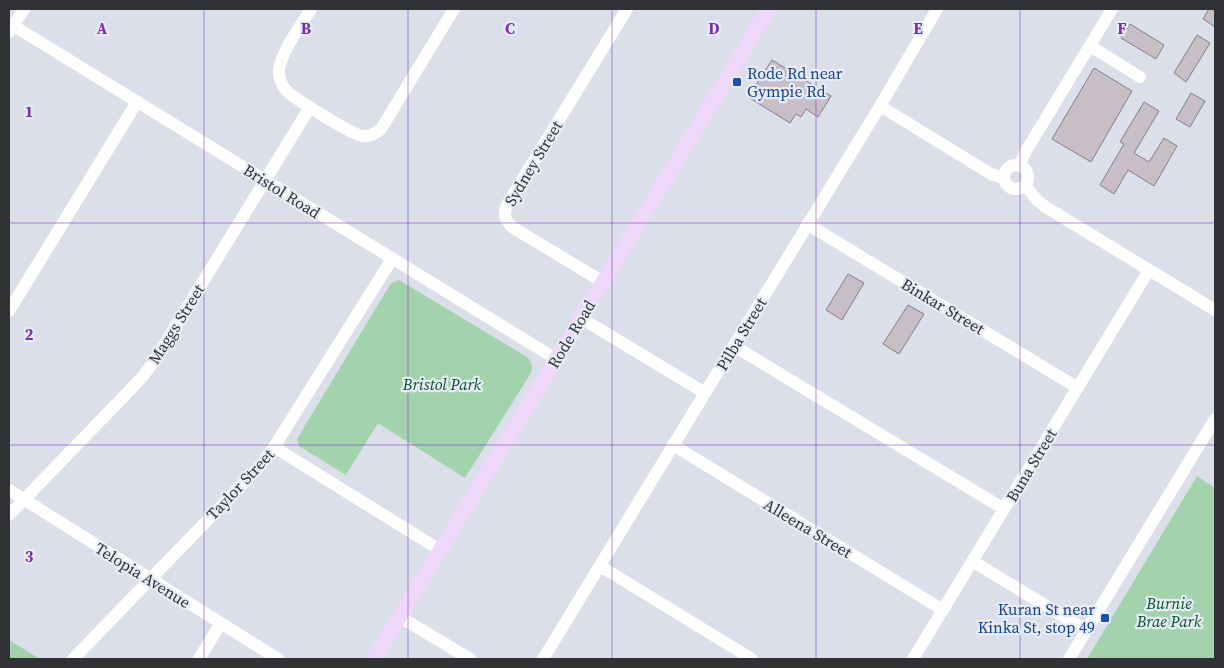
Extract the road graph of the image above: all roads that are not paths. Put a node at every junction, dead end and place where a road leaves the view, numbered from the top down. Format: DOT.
graph roads {
  1 [pos="24,9"];
  2 [pos="311,9"];
  3 [pos="454,9"];
  4 [pos="627,9"];
  5 [pos="770,9"];
  6 [pos="937,9"];
  7 [pos="1112,9"];
  8 [pos="10,27"];
  9 [pos="1090,46"];
  10 [pos="1140,77"];
  11 [pos="137,102"];
  12 [pos="880,106"];
  13 [pos="310,107"];
  14 [pos="1019,165"];
  15 [pos="1004,178"];
  16 [pos="264,180"];
  17 [pos="1025,185"];
  18 [pos="807,224"];
  19 [pos="392,258"];
  20 [pos="1149,270"];
  21 [pos="602,282"];
  22 [pos="1215,310"];
  23 [pos="9,311"];
  24 [pos="581,318"];
  25 [pos="734,346"];
  26 [pos="556,359"];
  27 [pos="1078,388"];
  28 [pos="705,393"];
  29 [pos="1215,419"];
  30 [pos="673,445"];
  31 [pos="274,447"];
  32 [pos="9,490"];
  33 [pos="24,499"];
  34 [pos="1004,509"];
  35 [pos="9,514"];
  36 [pos="440,550"];
  37 [pos="972,562"];
  38 [pos="600,566"];
  39 [pos="149,579"];
  40 [pos="943,610"];
  41 [pos="400,617"];
  42 [pos="221,623"];
  43 [pos="1086,630"];
  44 [pos="73,659"];
  45 [pos="199,659"];
  46 [pos="278,659"];
  47 [pos="374,659"];
  48 [pos="470,659"];
  49 [pos="543,659"];
  50 [pos="752,659"];
  51 [pos="913,659"];
  52 [pos="1069,659"];
  1 -- 8 [label="street"];
  2 -- 13 [label="street"];
  3 -- 13 [label="street"];
  4 -- 21 [label="street, Sydney Street"];
  5 -- 21 [label="main road, Rode Road"];
  6 -- 12 [label="street, Pilba Street"];
  7 -- 9 [label="street"];
  8 -- 11 [label="street, Bristol Road"];
  9 -- 10 [label="street"];
  9 -- 14 [label="street"];
  11 -- 16 [label="street, Bristol Road"];
  11 -- 23 [label="street"];
  12 -- 15 [label="street"];
  12 -- 18 [label="street, Pilba Street"];
  13 -- 16 [label="street, Maggs Street"];
  14 -- 15 [label="street"];
  14 -- 17 [label="street"];
  15 -- 17 [label="street"];
  16 -- 19 [label="street, Bristol Road"];
  16 -- 33 [label="street, Maggs Street"];
  17 -- 20 [label="street"];
  18 -- 25 [label="street, Pilba Street"];
  18 -- 27 [label="street, Binkar Street"];
  19 -- 26 [label="street, Bristol Road"];
  19 -- 31 [label="street, Taylor Street"];
  20 -- 22 [label="street"];
  20 -- 27 [label="street, Buna Street"];
  21 -- 24 [label="main road, Rode Road"];
  24 -- 26 [label="main road, Rode Road"];
  24 -- 28 [label="street"];
  25 -- 28 [label="street, Pilba Street"];
  25 -- 34 [label="street"];
  26 -- 36 [label="main road, Rode Road"];
  27 -- 34 [label="street, Buna Street"];
  28 -- 30 [label="street, Pilba Street"];
  29 -- 43 [label="street"];
  30 -- 38 [label="street, Pilba Street"];
  30 -- 40 [label="street, Alleena Street"];
  31 -- 36 [label="street"];
  31 -- 39 [label="street, Taylor Street"];
  32 -- 33 [label="street, Telopia Avenue"];
  33 -- 35 [label="street, Maggs Street"];
  33 -- 39 [label="street, Telopia Avenue"];
  34 -- 37 [label="street, Buna Street"];
  36 -- 41 [label="main road, Rode Road"];
  37 -- 40 [label="street, Buna Street"];
  37 -- 43 [label="street"];
  38 -- 49 [label="street, Pilba Street"];
  38 -- 50 [label="street"];
  39 -- 42 [label="street, Telopia Avenue"];
  39 -- 44 [label="street, Taylor Street"];
  40 -- 51 [label="street, Buna Street"];
  41 -- 47 [label="main road, Rode Road"];
  41 -- 48 [label="street"];
  42 -- 45 [label="street"];
  42 -- 46 [label="street, Telopia Avenue"];
  43 -- 52 [label="street"];
}
